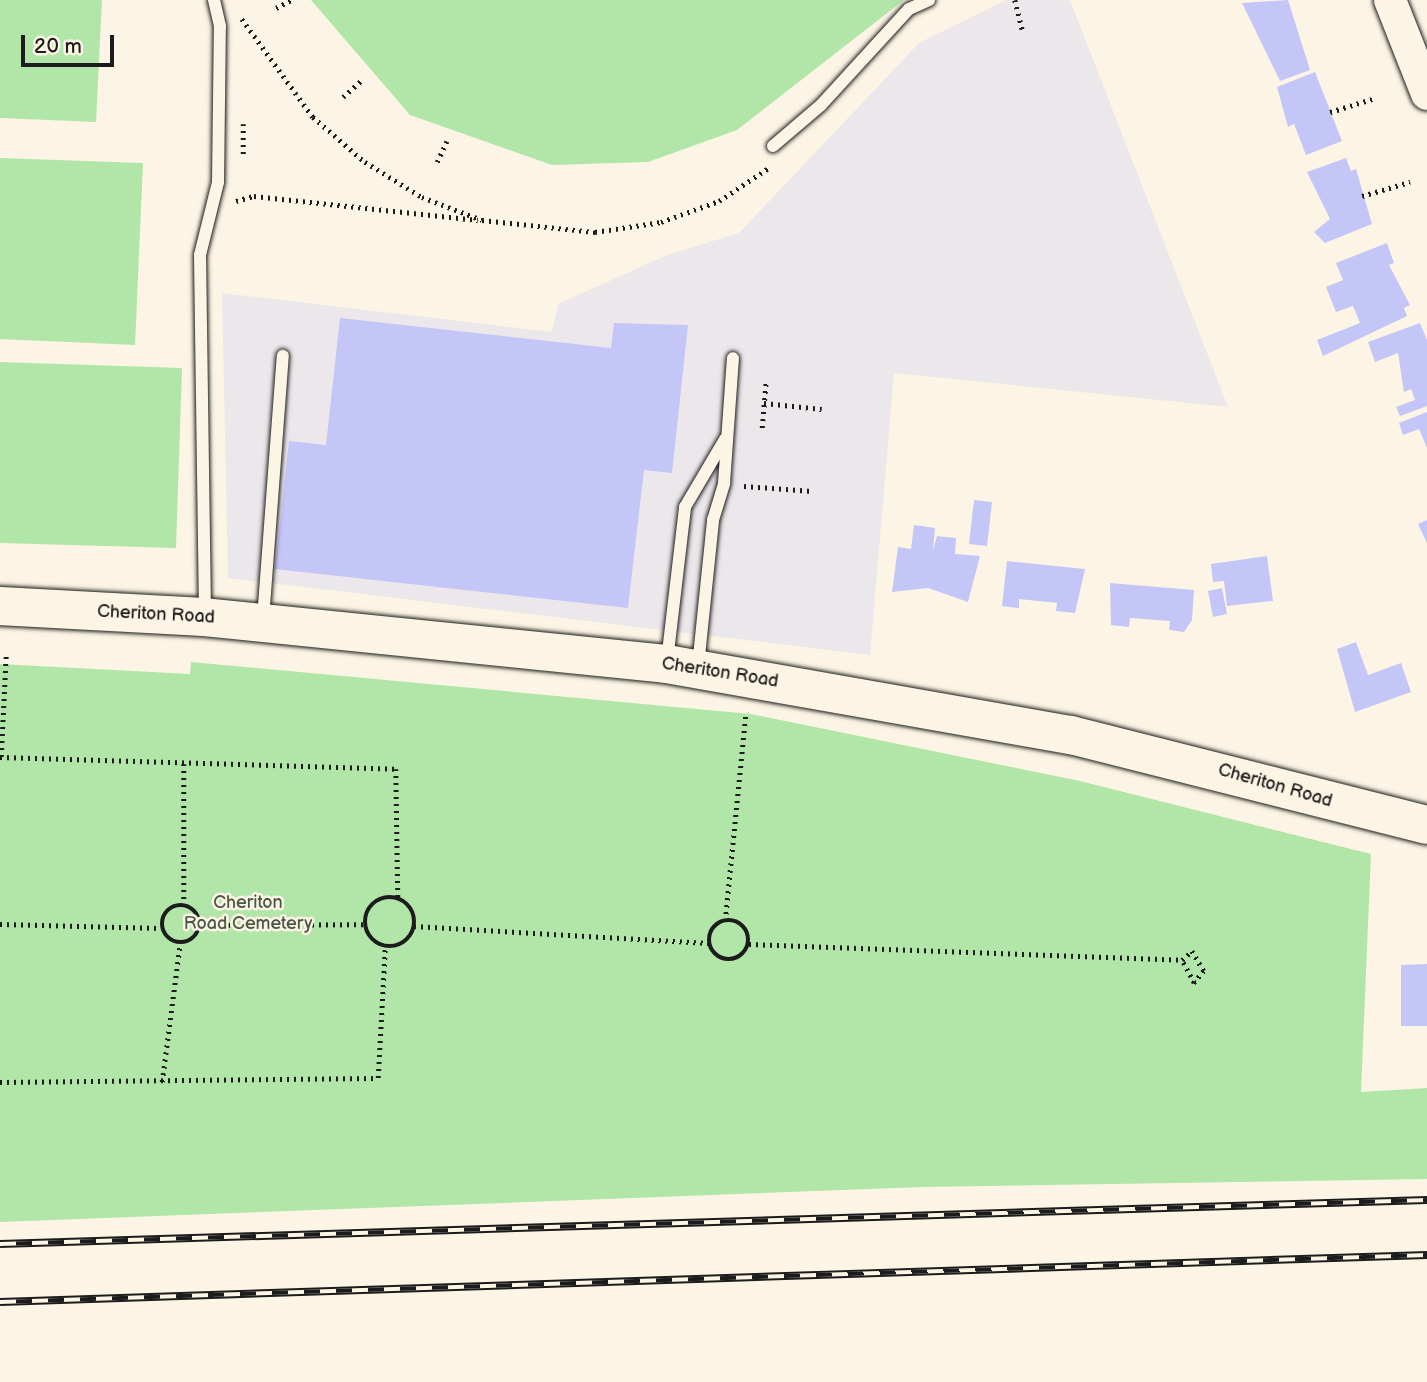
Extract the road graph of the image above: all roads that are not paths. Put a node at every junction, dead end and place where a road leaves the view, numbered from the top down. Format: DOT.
graph roads {
  1 [pos="214,0"];
  2 [pos="929,0"];
  3 [pos="1390,0"];
  4 [pos="1427,94"];
  5 [pos="773,146"];
  6 [pos="283,356"];
  7 [pos="733,358"];
  8 [pos="725,438"];
  9 [pos="0,606"];
  10 [pos="204,617"];
  11 [pos="262,622"];
  12 [pos="682,667"];
  13 [pos="1427,825"];
  1 -- 10 [label="lane"];
  2 -- 5 [label="lane"];
  3 -- 4 [label="street"];
  6 -- 11 [label="lane"];
  7 -- 8 [label="lane"];
  8 -- 12 [label="lane"];
  8 -- 12 [label="lane"];
  9 -- 10 [label="main road, Cheriton Road"];
  10 -- 11 [label="main road, Cheriton Road"];
  11 -- 12 [label="main road, Cheriton Road"];
  12 -- 13 [label="main road, Cheriton Road"];
}
